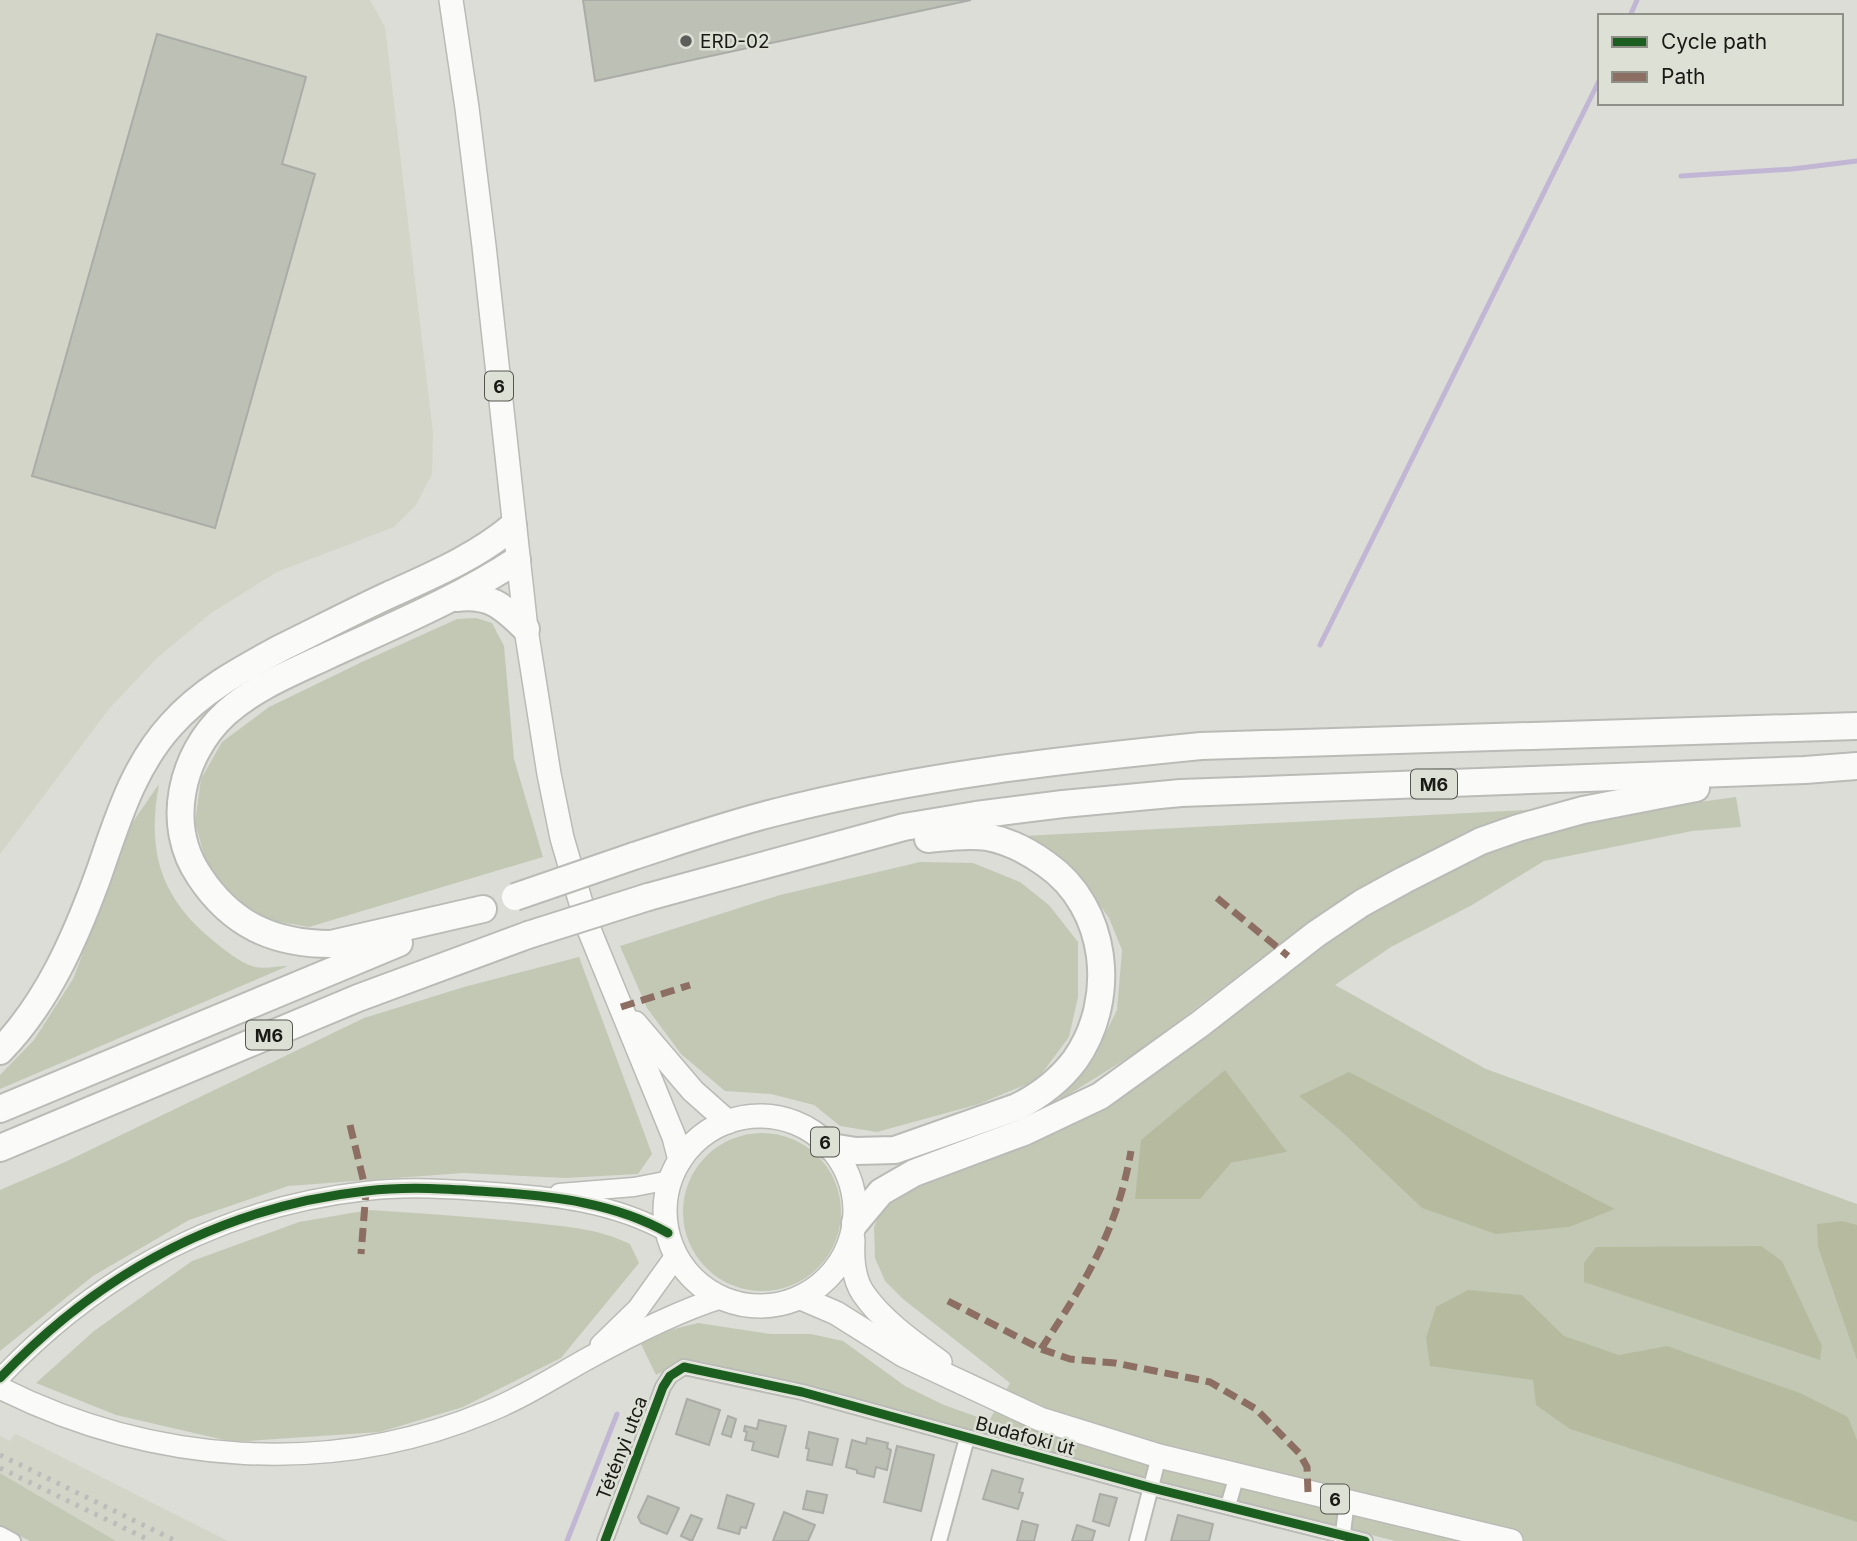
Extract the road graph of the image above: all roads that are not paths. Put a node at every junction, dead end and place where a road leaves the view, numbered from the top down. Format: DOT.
graph roads {
  1 [pos="451,0"];
  2 [pos="513,526"];
  3 [pos="464,560"];
  4 [pos="517,561"];
  5 [pos="451,598"];
  6 [pos="526,629"];
  7 [pos="1857,726"];
  8 [pos="1857,766"];
  9 [pos="1805,770"];
  10 [pos="798,855"];
  11 [pos="483,909"];
  12 [pos="621,1007"];
  13 [pos="0,1051"];
  14 [pos="0,1110"];
  15 [pos="728,1122"];
  16 [pos="831,1147"];
  17 [pos="0,1148"];
  18 [pos="680,1160"];
  19 [pos="670,1180"];
  20 [pos="538,1195"];
  21 [pos="854,1230"];
  22 [pos="668,1233"];
  23 [pos="676,1256"];
  24 [pos="720,1298"];
  25 [pos="801,1298"];
  26 [pos="587,1359"];
  27 [pos="676,1370"];
  28 [pos="0,1378"];
  29 [pos="972,1386"];
  30 [pos="0,1388"];
  31 [pos="967,1438"];
  32 [pos="1159,1456"];
  33 [pos="1237,1475"];
  34 [pos="1152,1488"];
  35 [pos="1347,1501"];
  36 [pos="1228,1506"];
  37 [pos="0,1534"];
  38 [pos="1343,1538"];
  39 [pos="610,1539"];
  40 [pos="13,1541"];
  41 [pos="939,1541"];
  42 [pos="1137,1541"];
  43 [pos="1365,1541"];
  44 [pos="1511,1541"];
  1 -- 2 [label="main road, 6"];
  2 -- 3 [label="highway"];
  2 -- 4 [label="main road, 6"];
  3 -- 4 [label="highway"];
  3 -- 13 [label="highway"];
  4 -- 5 [label="highway"];
  4 -- 6 [label="main road, 6"];
  5 -- 6 [label="highway"];
  5 -- 11 [label="highway"];
  6 -- 12 [label="main road, 6"];
  7 -- 11 [label="highway, M6, bridge"];
  8 -- 9 [label="highway, M6"];
  9 -- 10 [label="highway, M6"];
  9 -- 21 [label="highway"];
  10 -- 16 [label="highway"];
  10 -- 17 [label="highway, M6, bridge"];
  11 -- 14 [label="highway, M6"];
  12 -- 15 [label="main road, 6"];
  12 -- 18 [label="main road, 6"];
  15 -- 16 [label="main road, 6"];
  15 -- 18 [label="main road, 6"];
  16 -- 21 [label="main road, 6"];
  18 -- 19 [label="main road, 6"];
  19 -- 20 [label="street"];
  19 -- 22 [label="main road, 6"];
  20 -- 22 [label="street"];
  20 -- 28 [label="street"];
  21 -- 25 [label="main road, 6"];
  21 -- 29 [label="main road, Budafoki út / 6"];
  22 -- 23 [label="main road, 6"];
  23 -- 24 [label="main road, 6"];
  23 -- 26 [label="main road"];
  24 -- 25 [label="main road, 6"];
  24 -- 26 [label="main road"];
  25 -- 29 [label="main road, Budafoki út / 6"];
  26 -- 30 [label="main road"];
  27 -- 31 [label="street, Budafoki út"];
  27 -- 39 [label="street, Tétényi utca"];
  29 -- 32 [label="main road, Budafoki út / 6"];
  31 -- 34 [label="street, Budafoki út"];
  31 -- 41 [label="street"];
  32 -- 33 [label="main road, Budafoki út / 6"];
  32 -- 34 [label="street"];
  33 -- 35 [label="main road, Budafoki út / 6"];
  33 -- 36 [label="street"];
  34 -- 36 [label="street, Budafoki út"];
  34 -- 42 [label="street"];
  35 -- 38 [label="street"];
  35 -- 44 [label="main road, Budafoki út / 6"];
  36 -- 38 [label="street, Budafoki út"];
  37 -- 40 [label="street"];
  38 -- 43 [label="street, Budafoki út"];
}
